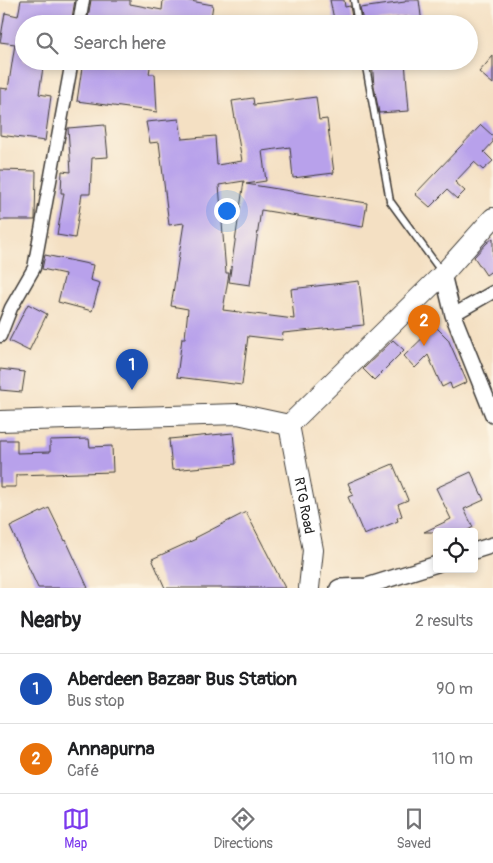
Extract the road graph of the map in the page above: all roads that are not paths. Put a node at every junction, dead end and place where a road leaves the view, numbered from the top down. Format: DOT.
graph roads {
  1 [pos="83,0"];
  2 [pos="354,0"];
  3 [pos="80,15"];
  4 [pos="356,15"];
  5 [pos="70,70"];
  6 [pos="367,70"];
  7 [pos="493,218"];
  8 [pos="443,274"];
  9 [pos="493,292"];
  10 [pos="452,315"];
  11 [pos="0,336"];
  12 [pos="493,414"];
  13 [pos="0,420"];
  14 [pos="289,425"];
  15 [pos="493,545"];
  16 [pos="478,550"];
  17 [pos="433,565"];
  18 [pos="309,588"];
  19 [pos="338,588"];
  1 -- 3 [label="street"];
  2 -- 4 [label="lane"];
  5 -- 11 [label="street"];
  6 -- 8 [label="lane"];
  7 -- 8 [label="main road"];
  8 -- 10 [label="street"];
  8 -- 14 [label="main road"];
  9 -- 10 [label="street"];
  10 -- 12 [label="street"];
  13 -- 14 [label="main road"];
  14 -- 18 [label="main road, RTG Road"];
  15 -- 16 [label="street"];
  17 -- 19 [label="street"];
}
